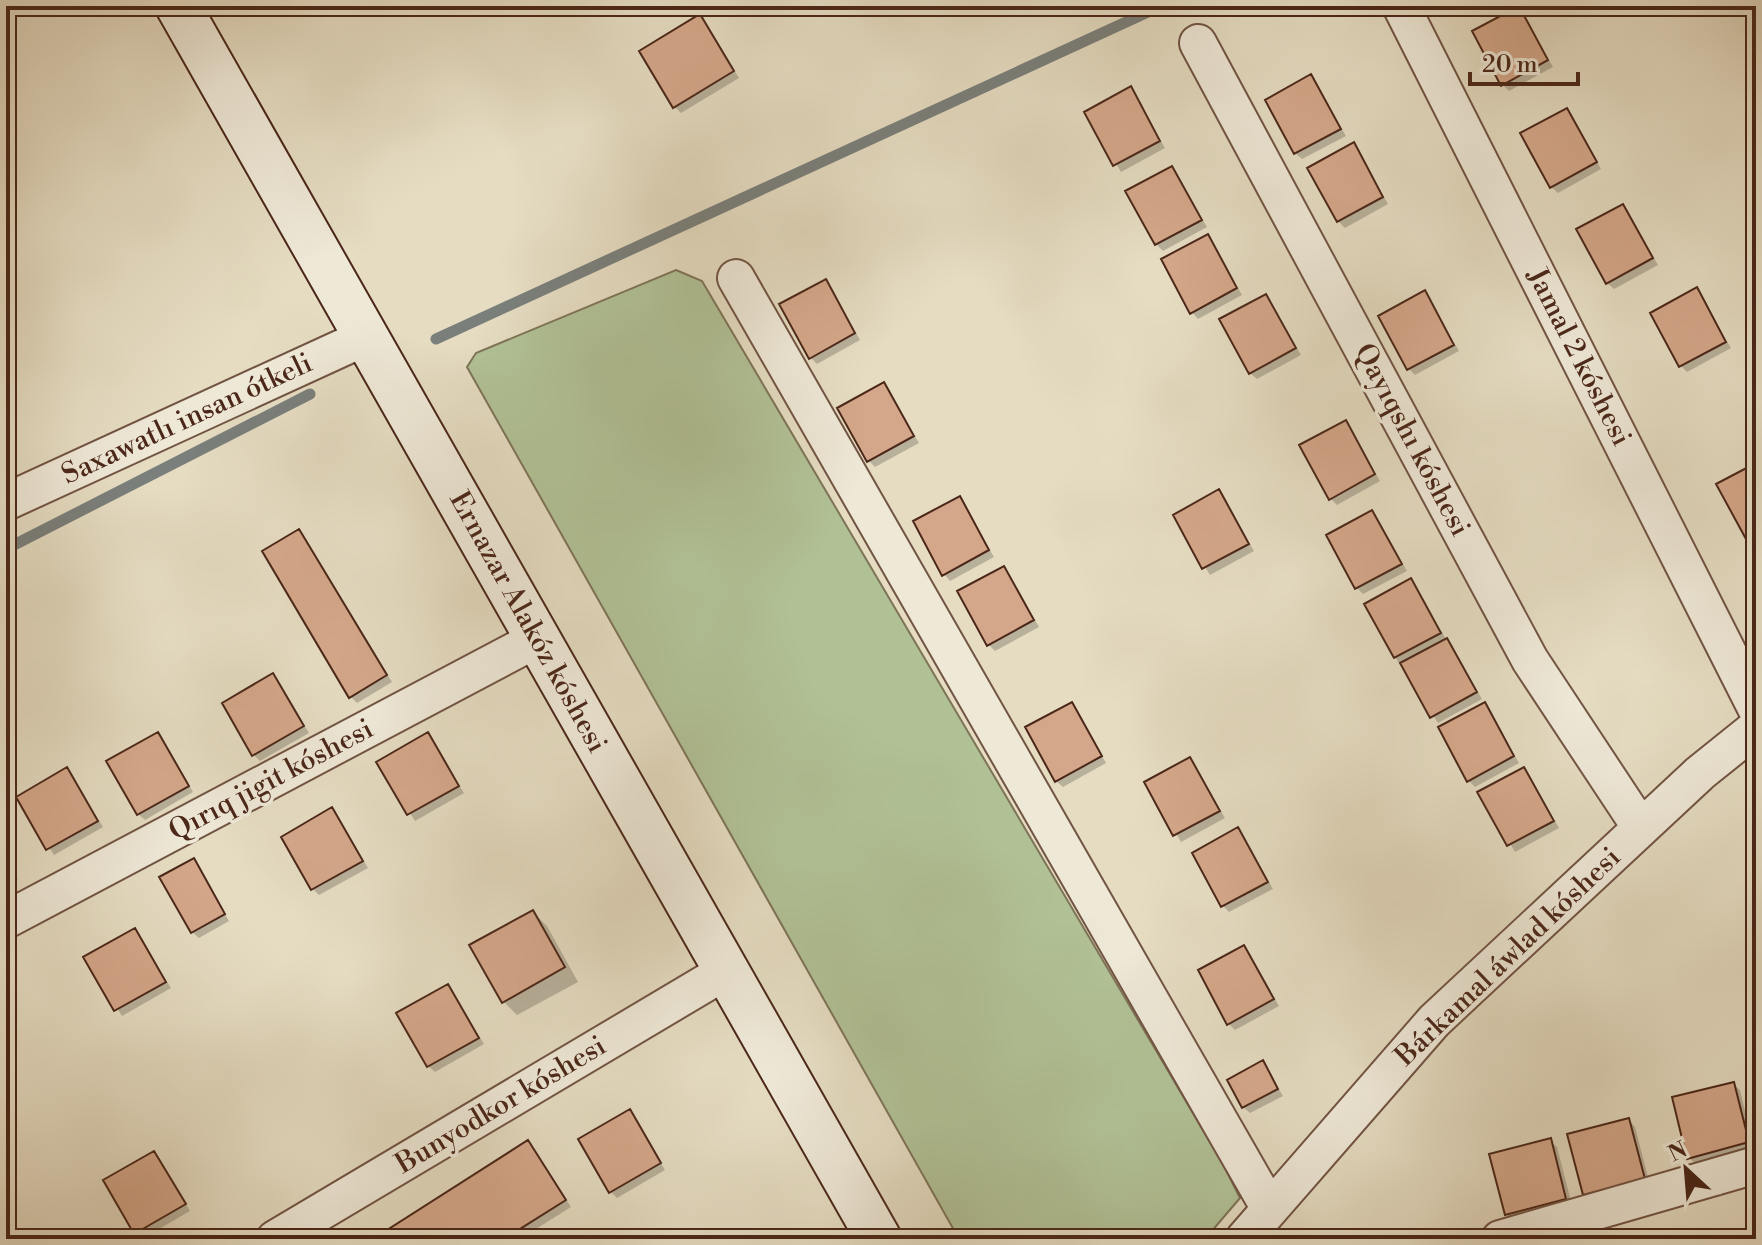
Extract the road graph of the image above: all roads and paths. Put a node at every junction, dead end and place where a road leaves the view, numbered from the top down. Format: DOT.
graph roads {
  1 [pos="178,6"];
  2 [pos="1401,6"];
  3 [pos="1198,43"];
  4 [pos="736,278"];
  5 [pos="368,336"];
  6 [pos="6,502"];
  7 [pos="537,639"];
  8 [pos="1756,708"];
  9 [pos="1756,728"];
  10 [pos="1641,828"];
  11 [pos="6,920"];
  12 [pos="726,971"];
  13 [pos="1756,1165"];
  14 [pos="1270,1209"];
  15 [pos="275,1239"];
  16 [pos="879,1239"];
  17 [pos="1244,1239"];
  18 [pos="1500,1239"];
  1 -- 5 [label="main road, Ernazar Alakóz kóshesi"];
  2 -- 8 [label="street, Jamal 2 kóshesi"];
  3 -- 10 [label="street, Qayıqshı kóshesi"];
  4 -- 14 [label="street"];
  5 -- 6 [label="street, Saxawatlı insan ótkeli"];
  5 -- 7 [label="main road, Ernazar Alakóz kóshesi"];
  7 -- 11 [label="street, Qırıq jigit kóshesi"];
  7 -- 12 [label="main road, Ernazar Alakóz kóshesi"];
  9 -- 10 [label="street, Bárkamal áwlad kóshesi"];
  10 -- 14 [label="street, Bárkamal áwlad kóshesi"];
  12 -- 15 [label="street, Bunyodkor kóshesi"];
  12 -- 16 [label="main road, Ernazar Alakóz kóshesi"];
  13 -- 18 [label="street"];
  14 -- 17 [label="street, Bárkamal áwlad kóshesi"];
}
